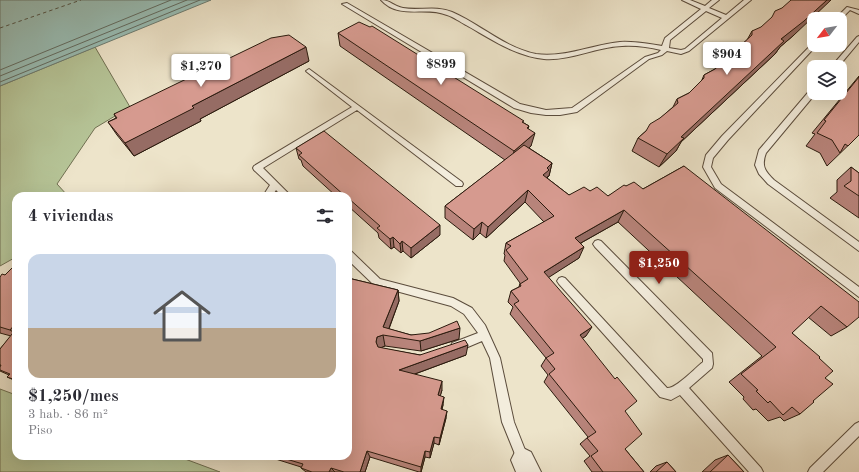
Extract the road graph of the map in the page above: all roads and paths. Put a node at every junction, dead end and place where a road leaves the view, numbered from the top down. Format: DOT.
graph roads {
  1 [pos="384,0"];
  2 [pos="685,0"];
  3 [pos="716,0"];
  4 [pos="748,0"];
  5 [pos="345,4"];
  6 [pos="705,8"];
  7 [pos="845,12"];
  8 [pos="859,12"];
  9 [pos="727,18"];
  10 [pos="859,38"];
  11 [pos="665,50"];
  12 [pos="807,52"];
  13 [pos="840,60"];
  14 [pos="309,71"];
  15 [pos="807,98"];
  16 [pos="357,107"];
  17 [pos="459,184"];
  18 [pos="276,185"];
  19 [pos="270,192"];
  20 [pos="283,192"];
  21 [pos="598,244"];
  22 [pos="859,246"];
  23 [pos="352,258"];
  24 [pos="562,281"];
  25 [pos="859,293"];
  26 [pos="484,334"];
  27 [pos="448,350"];
  28 [pos="681,388"];
  29 [pos="859,428"];
  30 [pos="526,466"];
  31 [pos="757,472"];
  32 [pos="814,472"];
  1 -- 11 [label="lane"];
  2 -- 6 [label="lane"];
  3 -- 6 [label="lane"];
  4 -- 9 [label="lane"];
  5 -- 11 [label="lane"];
  6 -- 9 [label="lane"];
  6 -- 11 [label="lane"];
  7 -- 8 [label="lane"];
  9 -- 11 [label="lane"];
  10 -- 13 [label="lane"];
  12 -- 25 [label="lane"];
  14 -- 16 [label="lane"];
  15 -- 22 [label="lane"];
  16 -- 17 [label="lane"];
  16 -- 18 [label="lane"];
  18 -- 19 [label="lane"];
  18 -- 20 [label="lane"];
  21 -- 28 [label="lane"];
  23 -- 26 [label="lane"];
  24 -- 28 [label="lane"];
  26 -- 27 [label="lane"];
  26 -- 30 [label="lane"];
  28 -- 31 [label="lane"];
  29 -- 32 [label="lane"];
}
